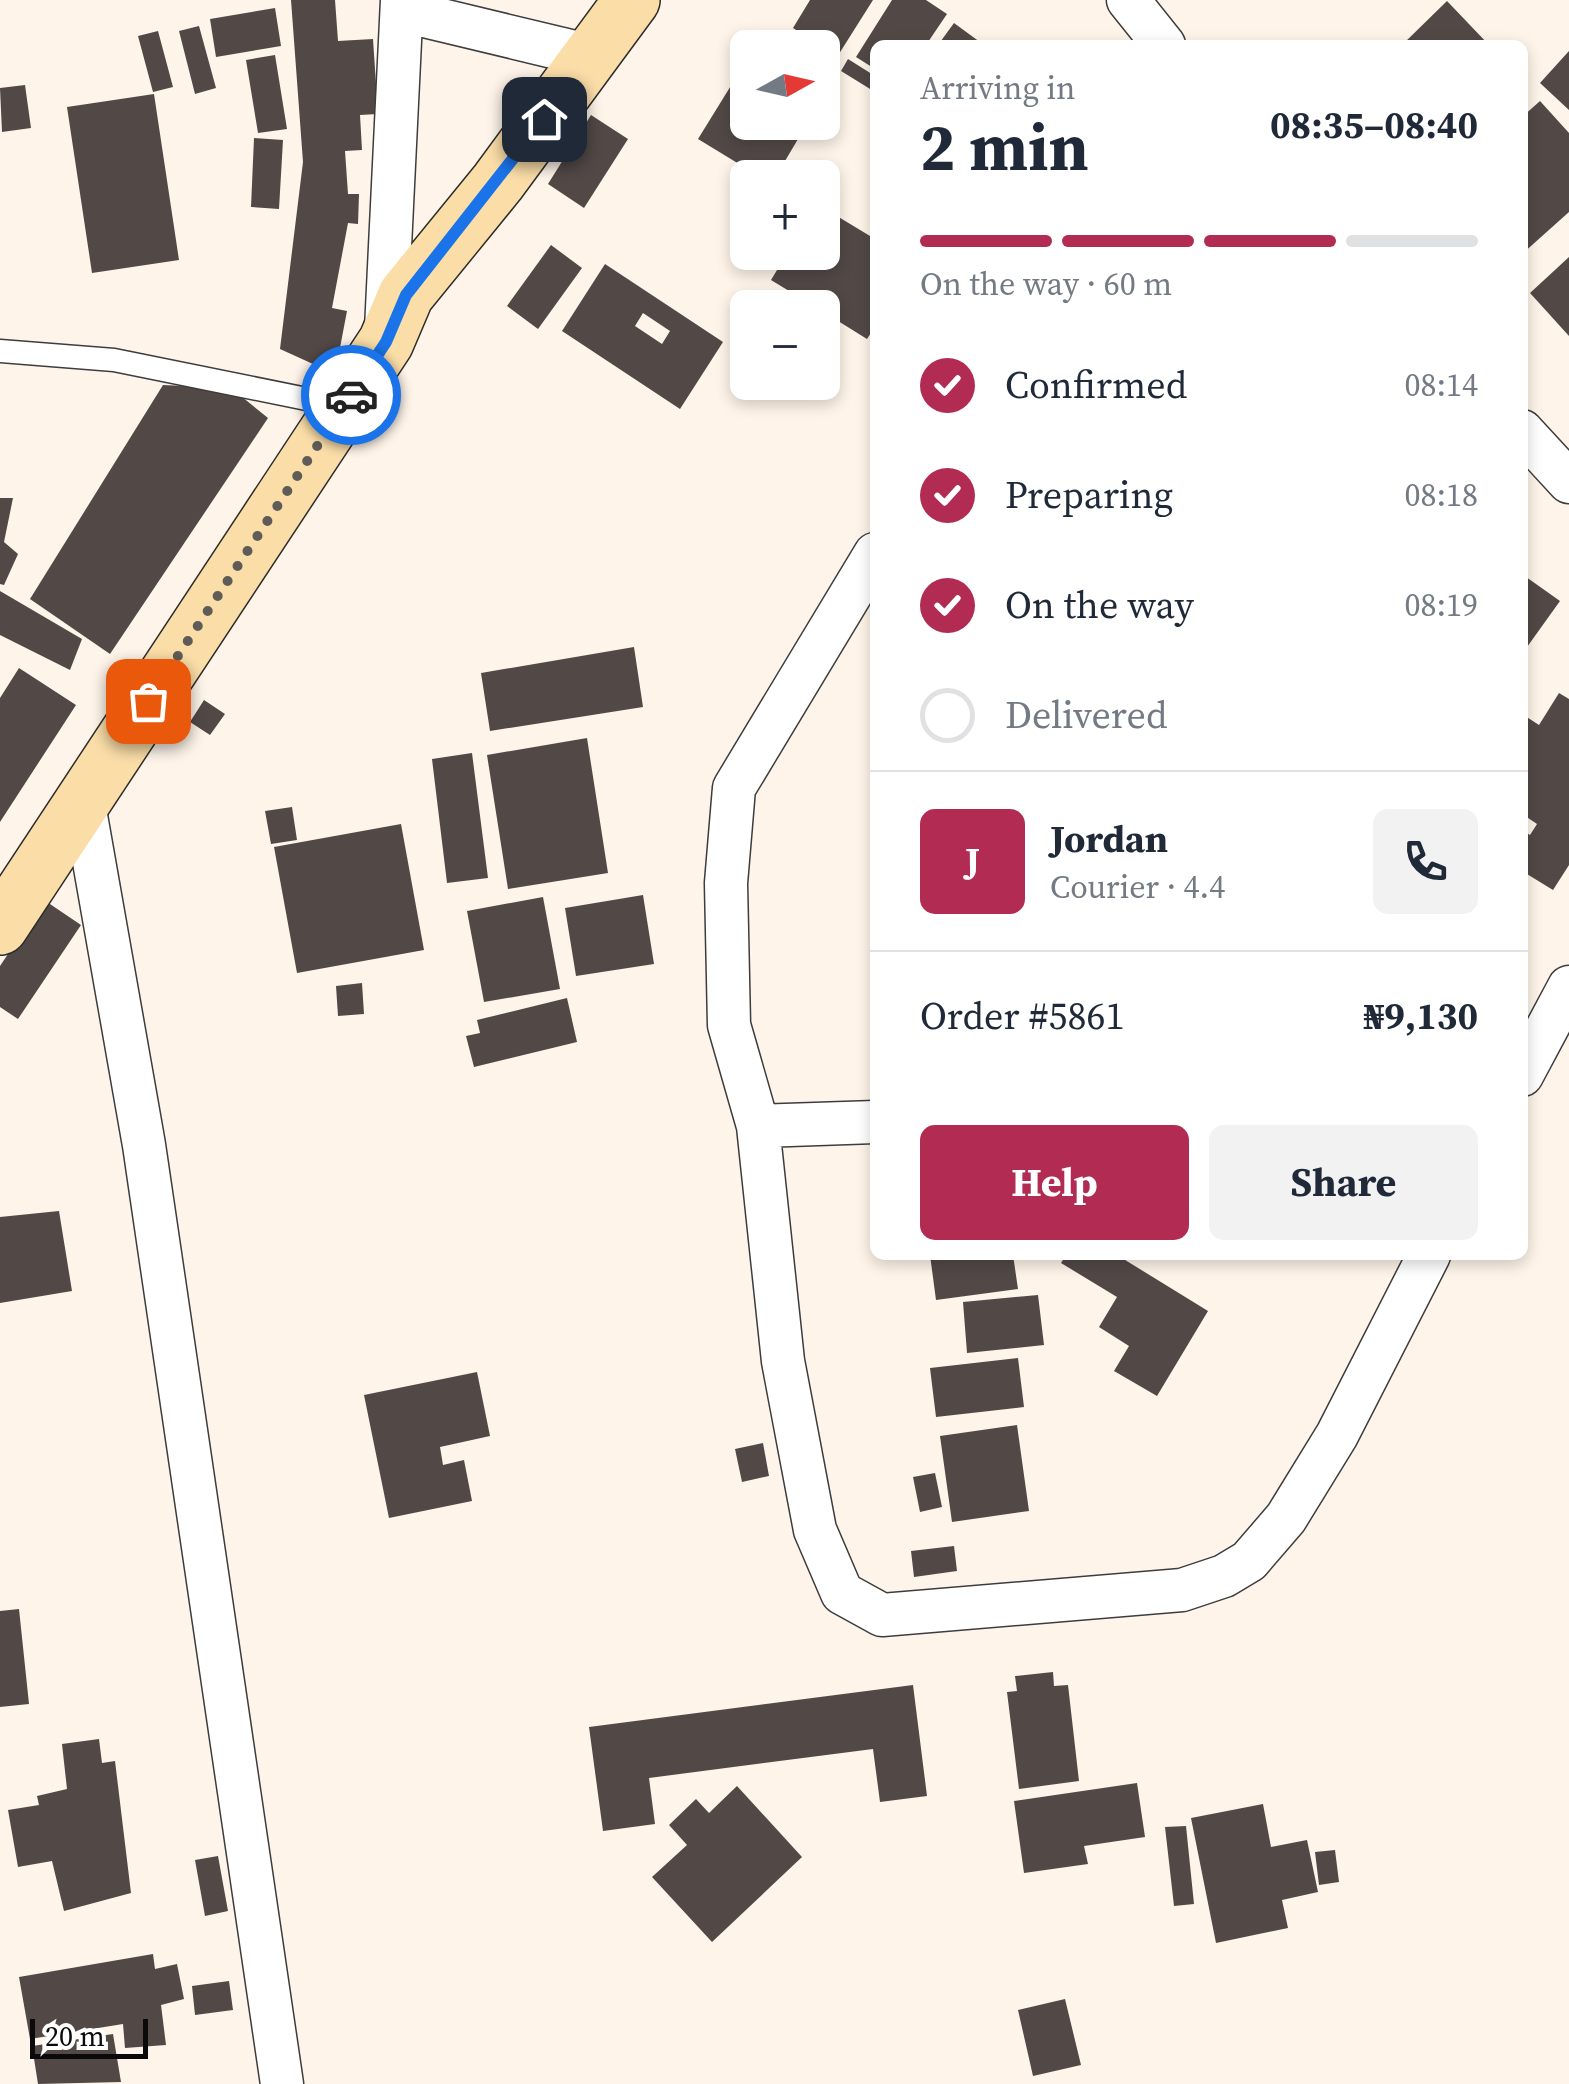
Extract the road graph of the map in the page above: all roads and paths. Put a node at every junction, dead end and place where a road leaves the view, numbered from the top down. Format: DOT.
graph roads {
  1 [pos="632,0"];
  2 [pos="1128,0"];
  3 [pos="403,6"];
  4 [pos="1160,40"];
  5 [pos="591,56"];
  6 [pos="386,342"];
  7 [pos="0,351"];
  8 [pos="344,407"];
  9 [pos="1528,438"];
  10 [pos="1569,482"];
  11 [pos="870,562"];
  12 [pos="83,799"];
  13 [pos="0,927"];
  14 [pos="1569,986"];
  15 [pos="1528,1065"];
  16 [pos="870,1122"];
  17 [pos="758,1126"];
  18 [pos="1425,1260"];
  19 [pos="282,2084"];
  1 -- 5 [label="street"];
  2 -- 4 [label="street"];
  3 -- 5 [label="street"];
  3 -- 6 [label="street"];
  5 -- 6 [label="street"];
  6 -- 8 [label="street"];
  7 -- 8 [label="lane"];
  8 -- 12 [label="street"];
  9 -- 10 [label="street"];
  11 -- 17 [label="street"];
  12 -- 13 [label="street"];
  12 -- 19 [label="street"];
  14 -- 15 [label="street"];
  16 -- 17 [label="street"];
  17 -- 18 [label="street"];
}
